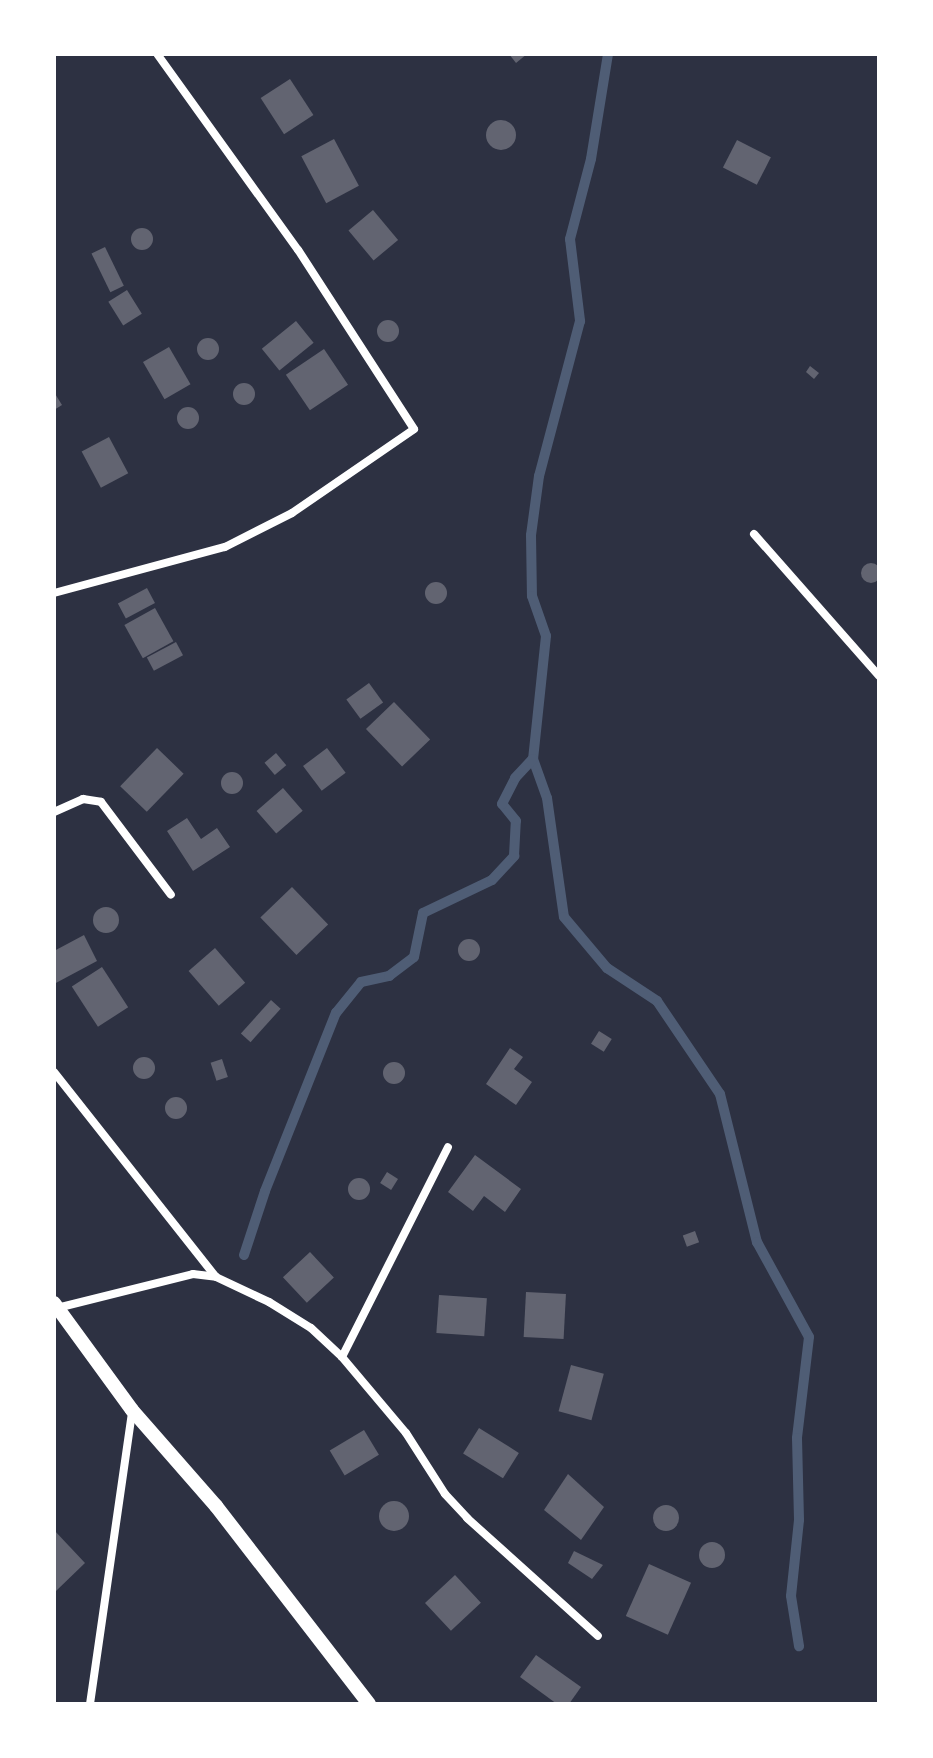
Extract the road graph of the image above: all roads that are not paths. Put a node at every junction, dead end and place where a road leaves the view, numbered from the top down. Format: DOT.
graph roads {
  1 [pos="157,54"];
  2 [pos="754,534"];
  3 [pos="54,593"];
  4 [pos="879,676"];
  5 [pos="54,812"];
  6 [pos="171,895"];
  7 [pos="54,1072"];
  8 [pos="448,1147"];
  9 [pos="216,1277"];
  10 [pos="55,1306"];
  11 [pos="342,1357"];
  12 [pos="132,1410"];
  13 [pos="598,1636"];
  14 [pos="90,1704"];
  15 [pos="369,1704"];
  1 -- 3 [label="street"];
  2 -- 4 [label="street"];
  5 -- 6 [label="street"];
  7 -- 9 [label="street"];
  8 -- 11 [label="street"];
  9 -- 10 [label="street"];
  9 -- 11 [label="street"];
  10 -- 12 [label="street"];
  11 -- 13 [label="street"];
  12 -- 14 [label="street"];
  12 -- 15 [label="street"];
}
